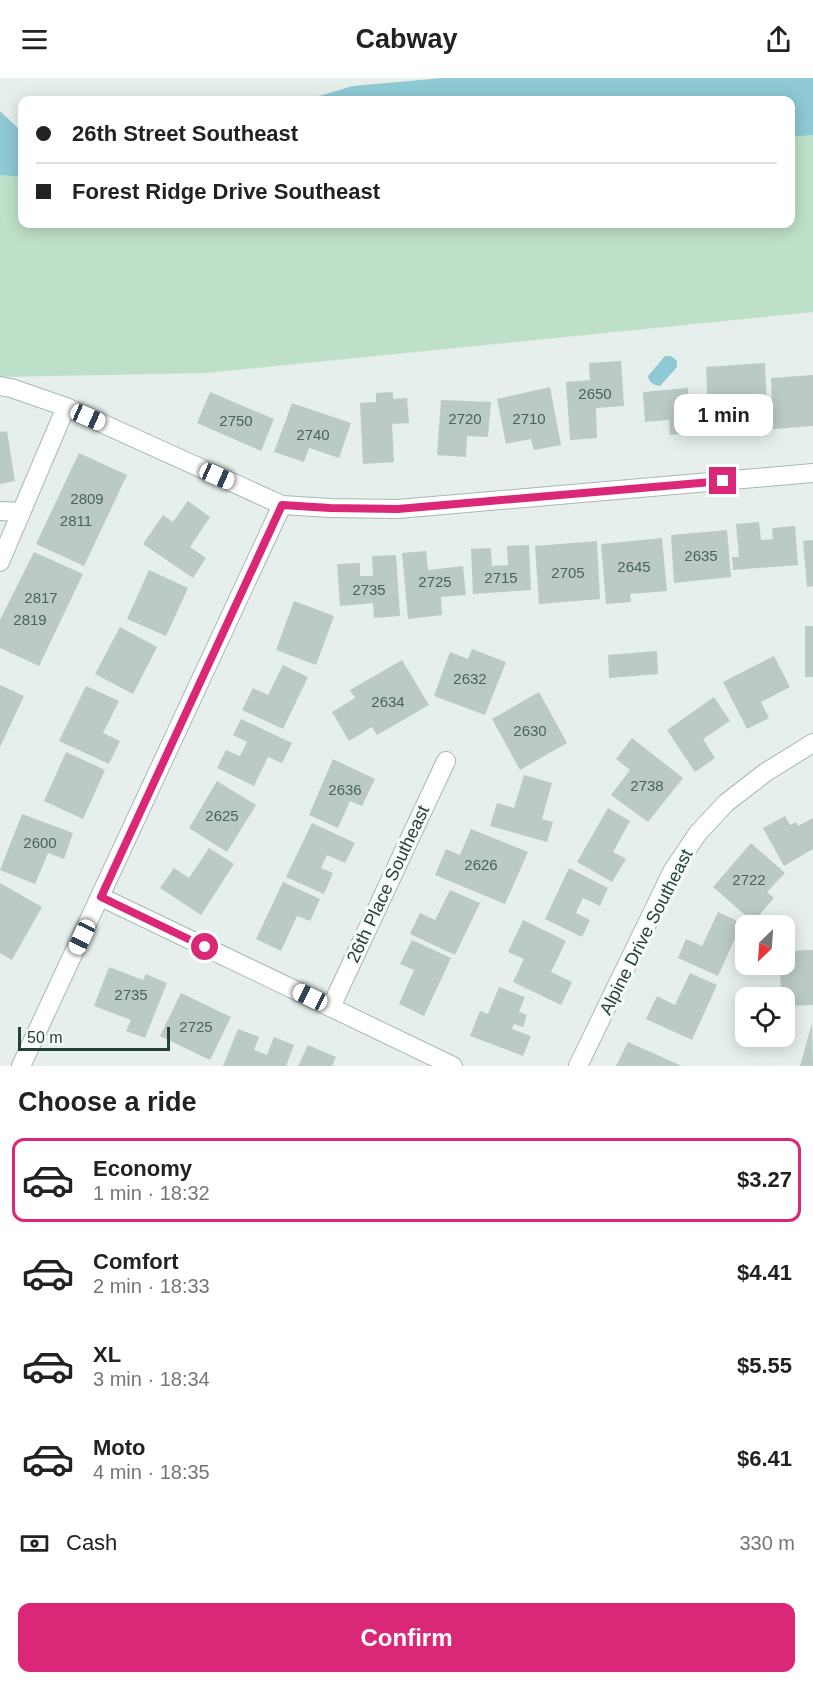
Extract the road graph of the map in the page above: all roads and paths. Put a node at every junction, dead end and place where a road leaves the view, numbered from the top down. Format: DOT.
graph roads {
  1 [pos="0,386"];
  2 [pos="66,407"];
  3 [pos="813,473"];
  4 [pos="282,505"];
  5 [pos="0,511"];
  6 [pos="21,512"];
  7 [pos="0,562"];
  8 [pos="813,743"];
  9 [pos="446,761"];
  10 [pos="101,897"];
  11 [pos="331,1007"];
  12 [pos="21,1066"];
  13 [pos="453,1066"];
  14 [pos="578,1066"];
  1 -- 2 [label="street"];
  2 -- 4 [label="street"];
  2 -- 6 [label="street"];
  3 -- 4 [label="street"];
  4 -- 10 [label="street"];
  5 -- 6 [label="street"];
  6 -- 7 [label="street"];
  8 -- 14 [label="street, Alpine Drive Southeast"];
  9 -- 11 [label="street, 26th Place Southeast"];
  10 -- 11 [label="street"];
  10 -- 12 [label="street"];
  11 -- 13 [label="street"];
}
